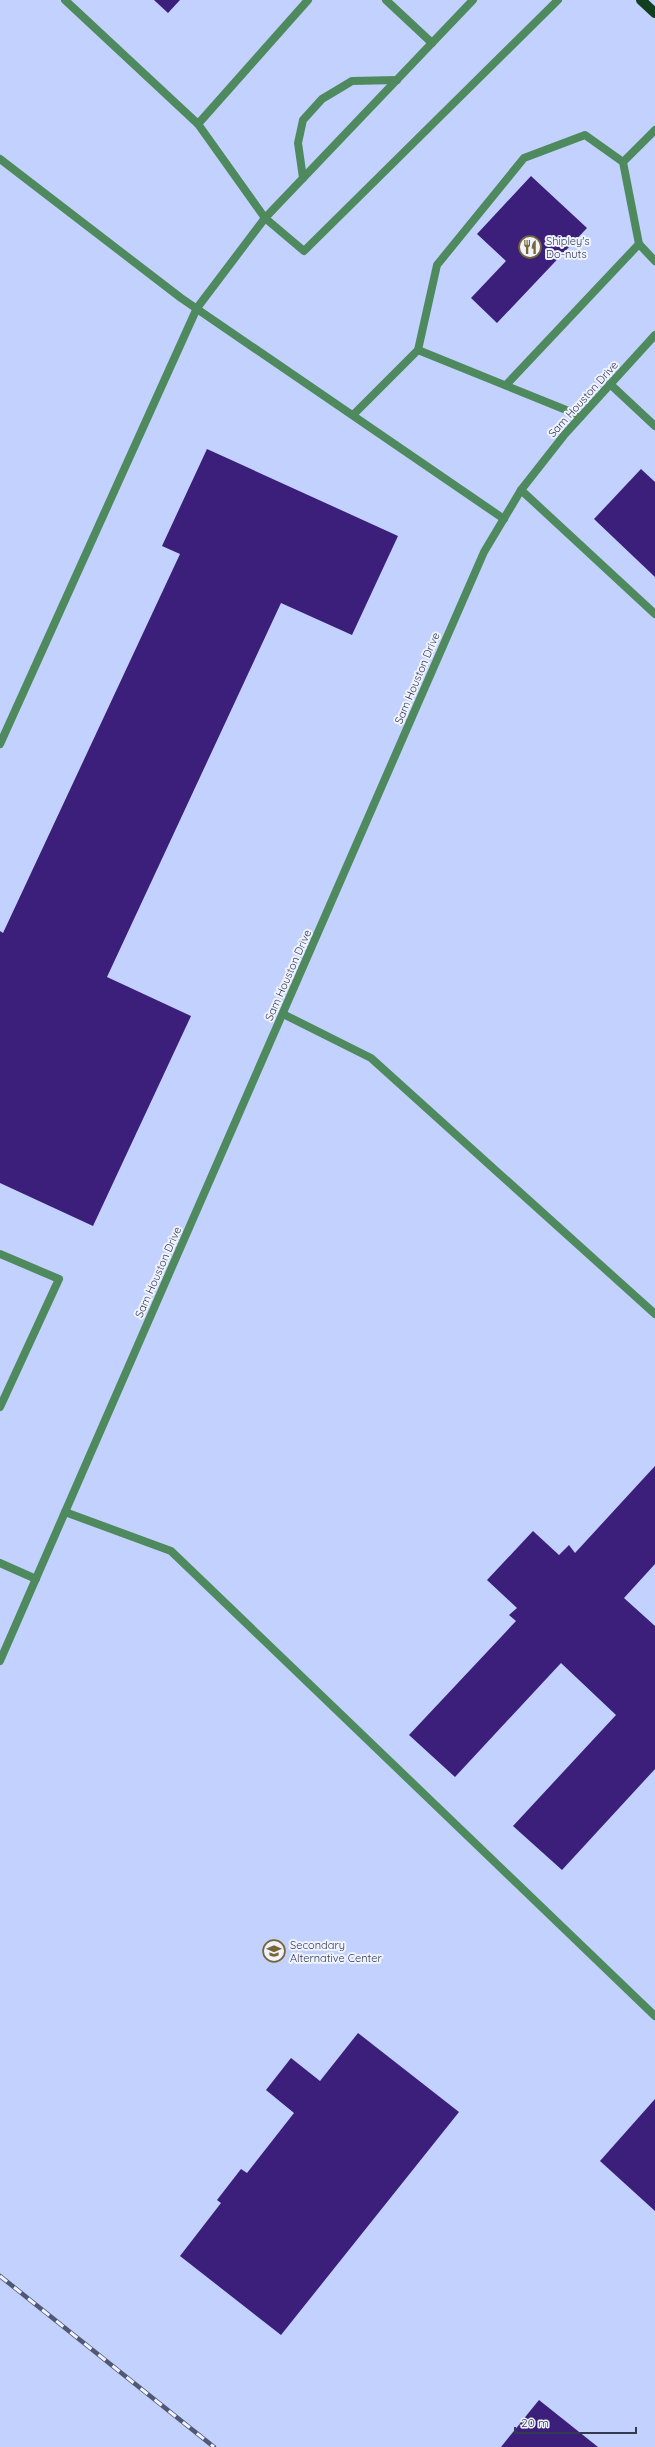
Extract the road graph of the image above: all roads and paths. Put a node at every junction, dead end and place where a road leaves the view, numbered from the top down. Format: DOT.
graph roads {
  1 [pos="64,0"];
  2 [pos="308,0"];
  3 [pos="386,0"];
  4 [pos="473,0"];
  5 [pos="558,0"];
  6 [pos="642,0"];
  7 [pos="655,13"];
  8 [pos="432,43"];
  9 [pos="397,80"];
  10 [pos="198,124"];
  11 [pos="655,130"];
  12 [pos="0,159"];
  13 [pos="623,162"];
  14 [pos="303,178"];
  15 [pos="265,218"];
  16 [pos="639,244"];
  17 [pos="655,261"];
  18 [pos="197,308"];
  19 [pos="655,335"];
  20 [pos="418,350"];
  21 [pos="610,384"];
  22 [pos="506,385"];
  23 [pos="353,415"];
  24 [pos="581,416"];
  25 [pos="655,426"];
  26 [pos="521,490"];
  27 [pos="504,519"];
  28 [pos="655,614"];
  29 [pos="0,744"];
  30 [pos="282,1014"];
  31 [pos="0,1254"];
  32 [pos="655,1314"];
  33 [pos="0,1407"];
  34 [pos="65,1512"];
  35 [pos="0,1563"];
  36 [pos="36,1580"];
  37 [pos="0,1661"];
  38 [pos="655,2016"];
  1 -- 10 [label="street"];
  2 -- 10 [label="street"];
  3 -- 8 [label="street"];
  4 -- 8 [label="street"];
  5 -- 15 [label="street"];
  6 -- 7 [label="main road"];
  8 -- 9 [label="street"];
  9 -- 14 [label="street"];
  9 -- 14 [label="street"];
  10 -- 15 [label="street"];
  11 -- 13 [label="street"];
  12 -- 18 [label="street"];
  13 -- 16 [label="street"];
  13 -- 20 [label="street"];
  14 -- 15 [label="street"];
  15 -- 18 [label="street"];
  16 -- 17 [label="street"];
  16 -- 22 [label="street"];
  18 -- 23 [label="street"];
  18 -- 29 [label="street"];
  19 -- 21 [label="street, Sam Houston Drive"];
  20 -- 22 [label="street"];
  20 -- 23 [label="street"];
  21 -- 24 [label="street, Sam Houston Drive"];
  21 -- 25 [label="street"];
  22 -- 24 [label="street"];
  23 -- 27 [label="street"];
  24 -- 26 [label="street, Sam Houston Drive"];
  26 -- 27 [label="street, Sam Houston Drive"];
  26 -- 28 [label="street"];
  27 -- 30 [label="street, Sam Houston Drive"];
  30 -- 32 [label="street"];
  30 -- 34 [label="street, Sam Houston Drive"];
  31 -- 33 [label="street"];
  34 -- 36 [label="street, Sam Houston Drive"];
  34 -- 38 [label="street"];
  35 -- 36 [label="street"];
  36 -- 37 [label="street, Sam Houston Drive"];
}
